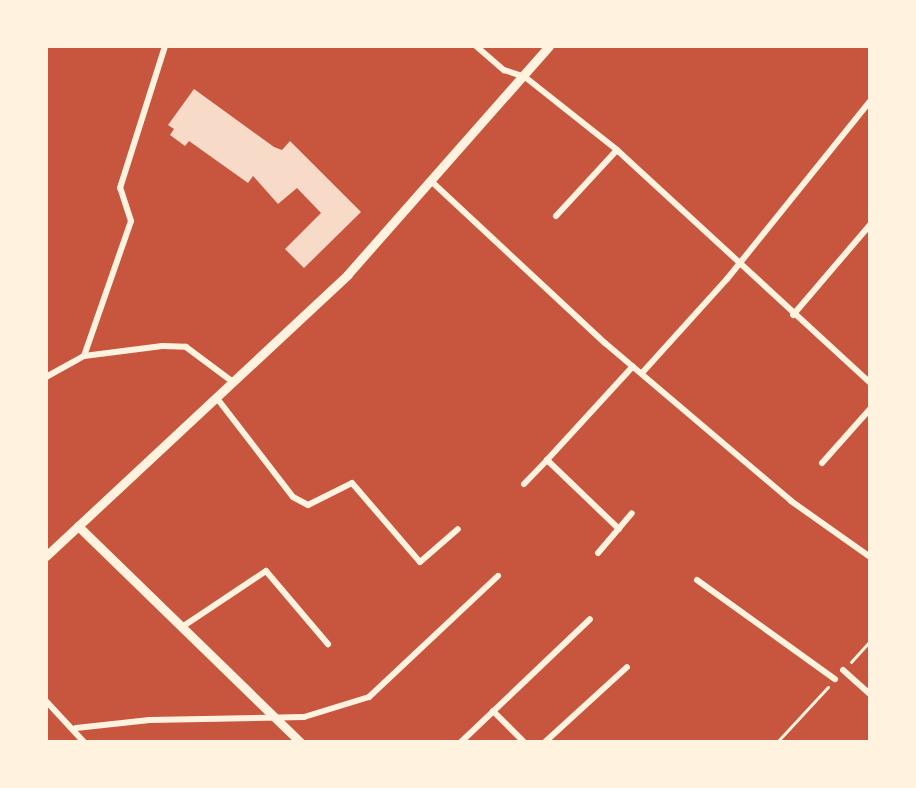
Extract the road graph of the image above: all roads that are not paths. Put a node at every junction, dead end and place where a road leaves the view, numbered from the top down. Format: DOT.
graph roads {
  1 [pos="165,46"];
  2 [pos="476,46"];
  3 [pos="549,46"];
  4 [pos="525,77"];
  5 [pos="870,101"];
  6 [pos="617,150"];
  7 [pos="431,181"];
  8 [pos="556,216"];
  9 [pos="870,225"];
  10 [pos="735,264"];
  11 [pos="793,315"];
  12 [pos="84,356"];
  13 [pos="633,366"];
  14 [pos="642,373"];
  15 [pos="46,376"];
  16 [pos="233,382"];
  17 [pos="870,383"];
  18 [pos="216,397"];
  19 [pos="870,409"];
  20 [pos="547,460"];
  21 [pos="822,464"];
  22 [pos="524,484"];
  23 [pos="632,513"];
  24 [pos="78,526"];
  25 [pos="458,529"];
  26 [pos="619,529"];
  27 [pos="598,553"];
  28 [pos="46,556"];
  29 [pos="870,557"];
  30 [pos="498,576"];
  31 [pos="697,580"];
  32 [pos="590,619"];
  33 [pos="182,627"];
  34 [pos="327,644"];
  35 [pos="627,667"];
  36 [pos="843,670"];
  37 [pos="835,679"];
  38 [pos="870,694"];
  39 [pos="46,701"];
  40 [pos="494,711"];
  41 [pos="276,718"];
  42 [pos="76,728"];
  43 [pos="84,741"];
  44 [pos="300,741"];
  45 [pos="461,741"];
  46 [pos="524,741"];
  47 [pos="545,741"];
  1 -- 12 [label="street"];
  2 -- 4 [label="street"];
  3 -- 4 [label="street"];
  4 -- 6 [label="street"];
  4 -- 7 [label="street"];
  5 -- 10 [label="street"];
  6 -- 8 [label="street"];
  6 -- 10 [label="street"];
  7 -- 13 [label="street"];
  7 -- 16 [label="street"];
  9 -- 11 [label="street"];
  10 -- 11 [label="street"];
  10 -- 14 [label="street"];
  11 -- 17 [label="street"];
  12 -- 15 [label="street"];
  12 -- 16 [label="street"];
  13 -- 14 [label="street"];
  13 -- 20 [label="street"];
  14 -- 29 [label="street"];
  16 -- 18 [label="street"];
  18 -- 24 [label="street"];
  18 -- 25 [label="street"];
  19 -- 21 [label="street"];
  20 -- 22 [label="street"];
  20 -- 26 [label="street"];
  23 -- 26 [label="street"];
  24 -- 28 [label="street"];
  24 -- 33 [label="street"];
  26 -- 27 [label="street"];
  30 -- 41 [label="street"];
  31 -- 37 [label="street"];
  32 -- 40 [label="street"];
  33 -- 34 [label="street"];
  33 -- 41 [label="street"];
  35 -- 47 [label="street"];
  36 -- 38 [label="street"];
  39 -- 42 [label="street"];
  40 -- 45 [label="street"];
  40 -- 46 [label="street"];
  41 -- 42 [label="street"];
  41 -- 44 [label="street"];
  42 -- 43 [label="street"];
}
